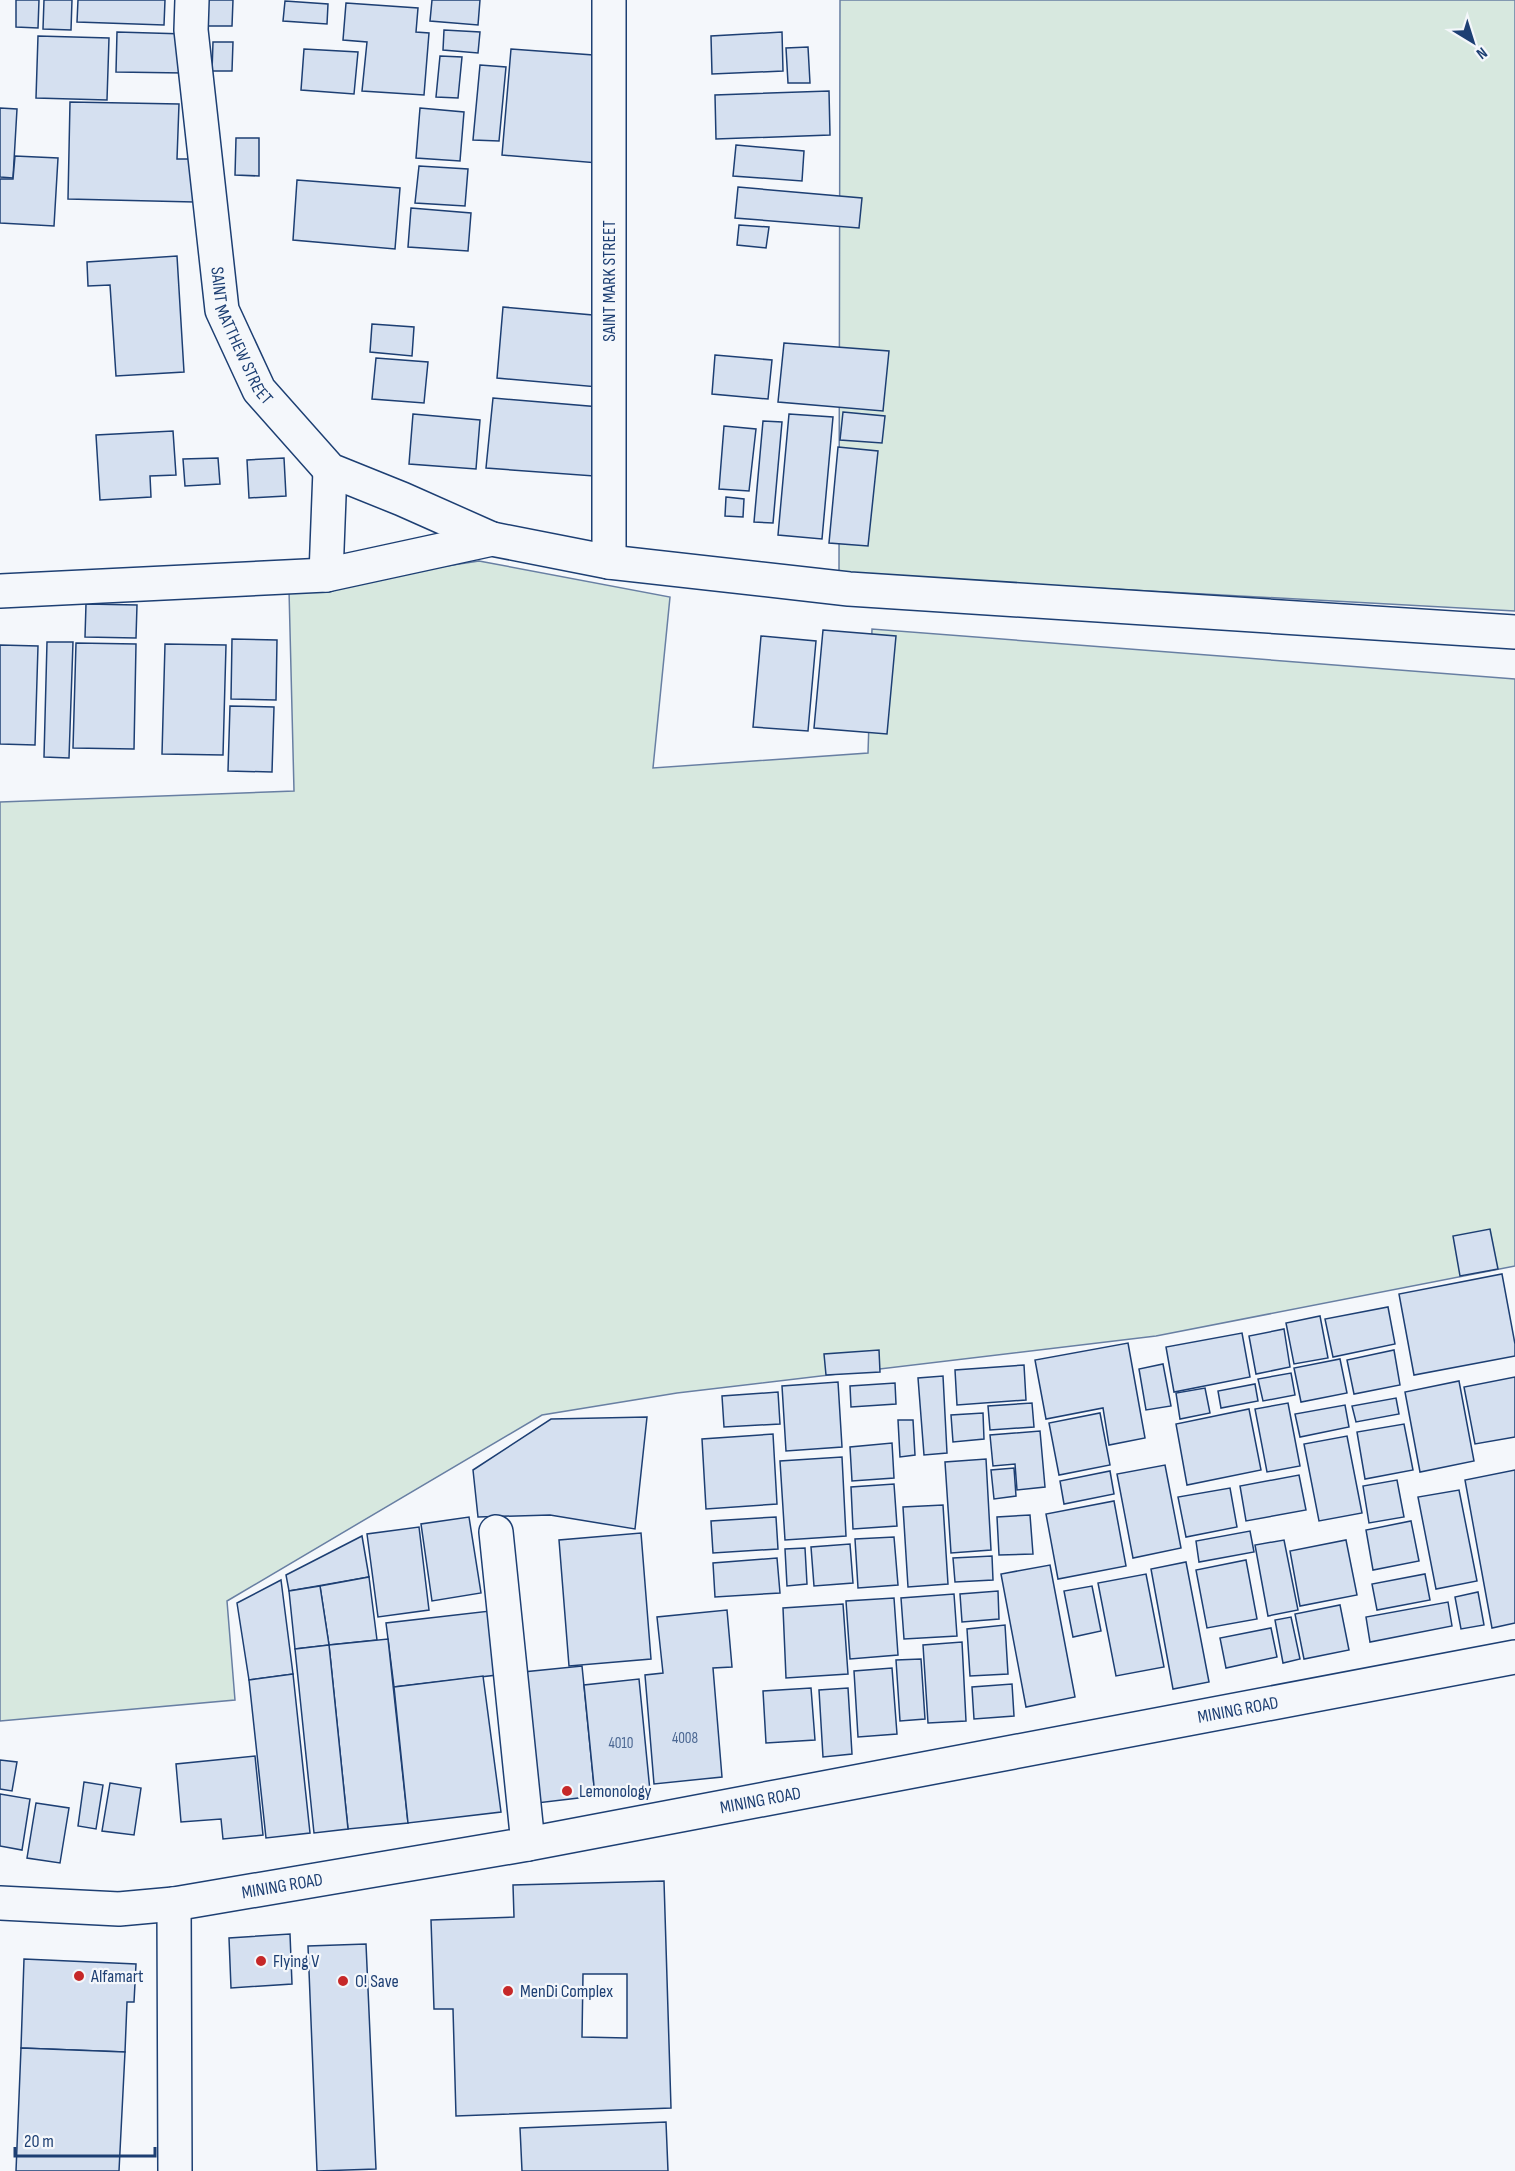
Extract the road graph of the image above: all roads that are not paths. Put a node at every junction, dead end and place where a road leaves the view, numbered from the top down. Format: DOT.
graph roads {
  1 [pos="192,0"];
  2 [pos="609,0"];
  3 [pos="330,470"];
  4 [pos="492,539"];
  5 [pos="609,562"];
  6 [pos="326,575"];
  7 [pos="0,591"];
  8 [pos="1515,632"];
  9 [pos="496,1532"];
  10 [pos="1515,1657"];
  11 [pos="528,1844"];
  12 [pos="0,1903"];
  13 [pos="174,1904"];
  14 [pos="175,2171"];
  1 -- 3 [label="street, SAINT MATTHEW STREET"];
  2 -- 5 [label="street, SAINT MARK STREET"];
  3 -- 4 [label="street, SAINT MATTHEW STREET"];
  3 -- 6 [label="street"];
  4 -- 5 [label="street"];
  4 -- 6 [label="street"];
  5 -- 8 [label="street"];
  6 -- 7 [label="street"];
  9 -- 11 [label="street"];
  10 -- 11 [label="street, MINING ROAD"];
  11 -- 13 [label="street, MINING ROAD"];
  12 -- 13 [label="street, MINING ROAD"];
  13 -- 14 [label="street"];
}
